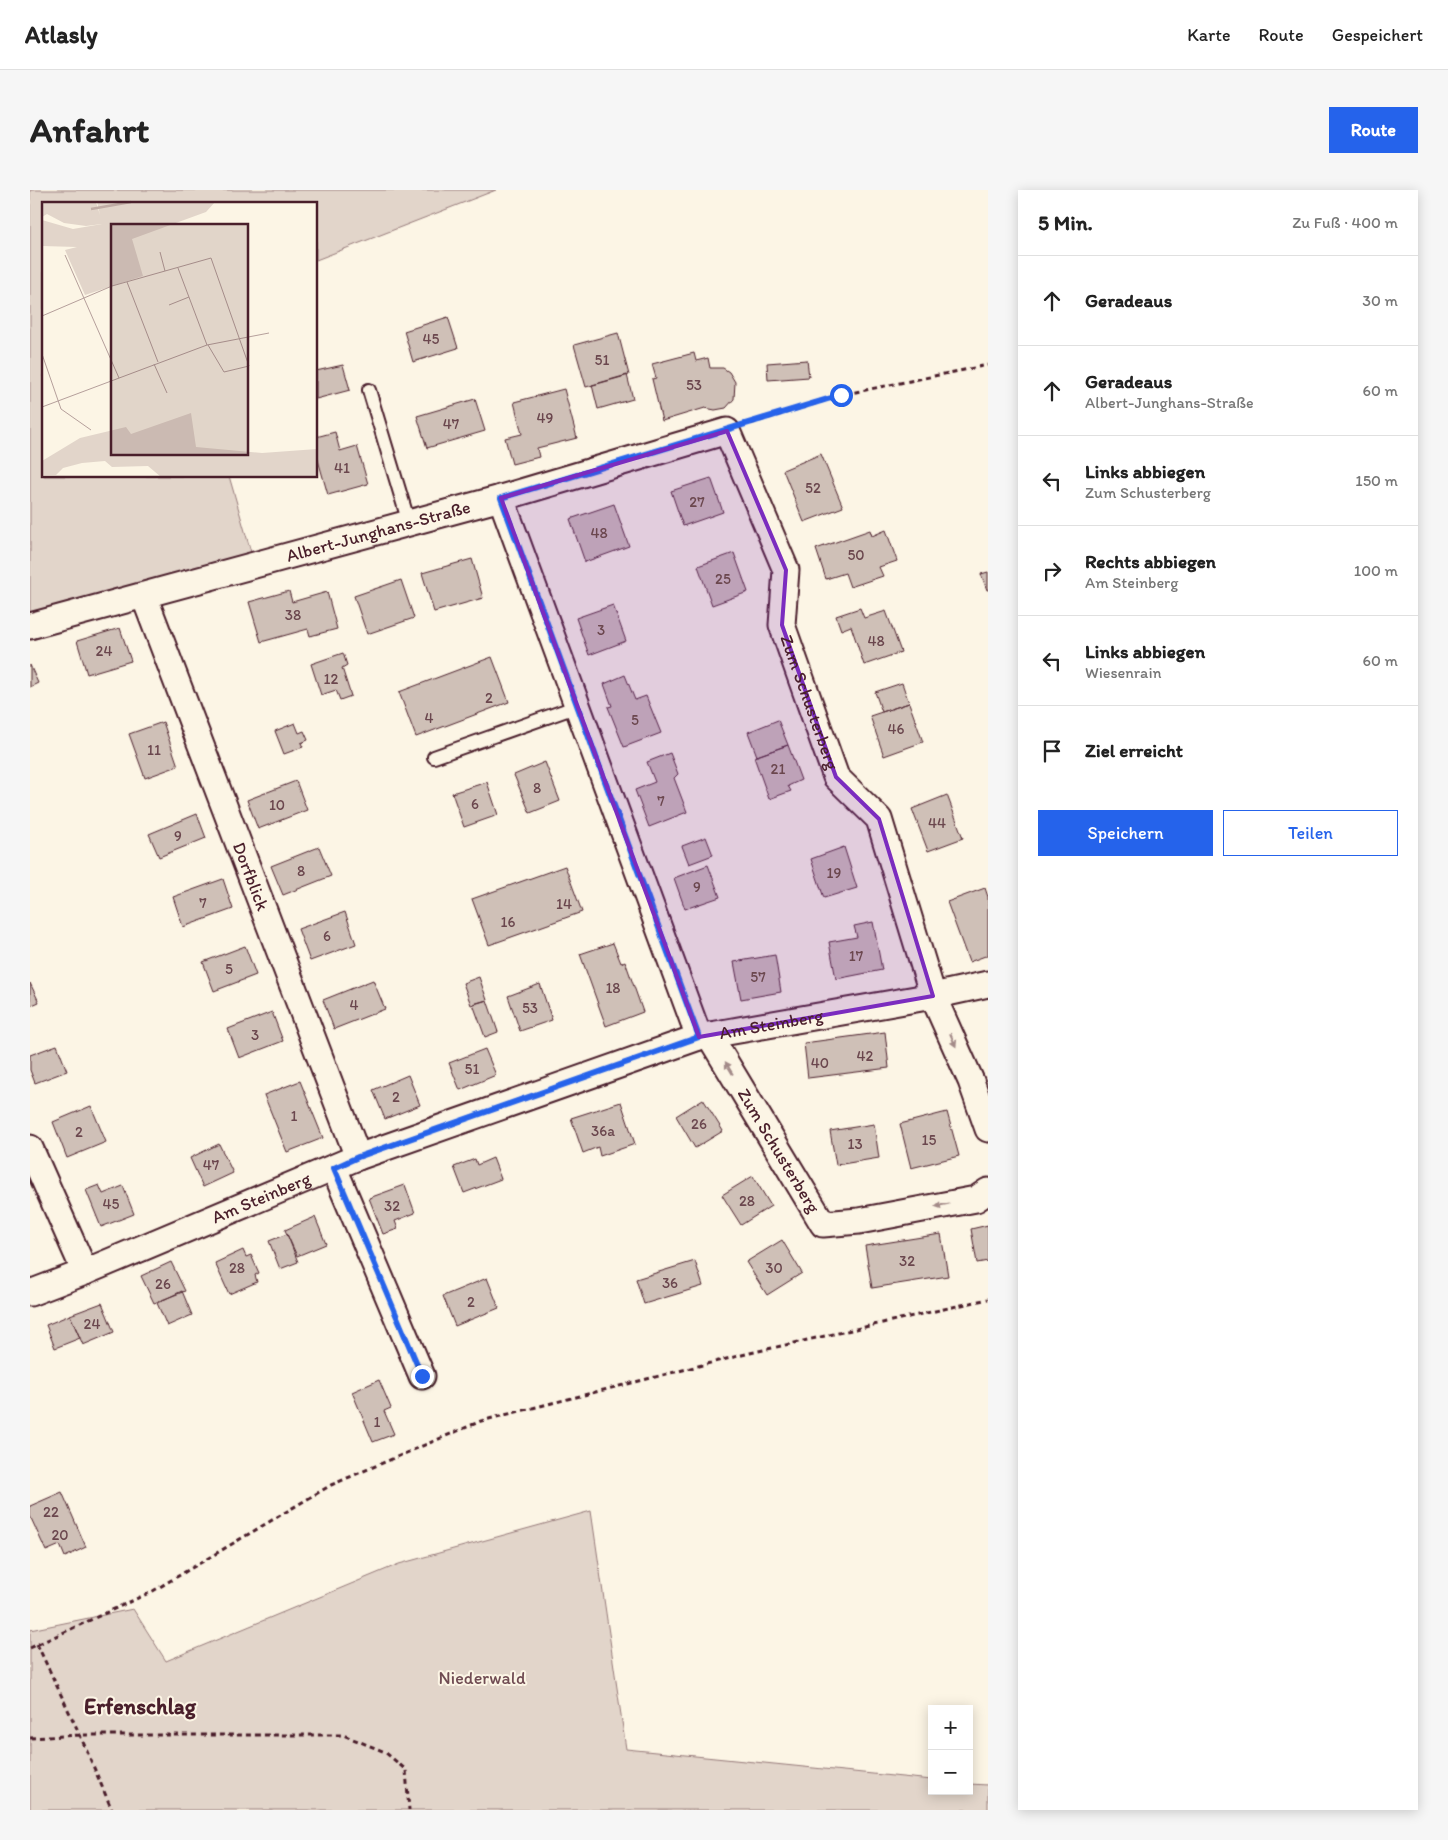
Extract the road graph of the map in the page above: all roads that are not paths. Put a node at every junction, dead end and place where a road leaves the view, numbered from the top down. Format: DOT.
graph roads {
  1 [pos="369,390"];
  2 [pos="727,431"];
  3 [pos="501,498"];
  4 [pos="409,523"];
  5 [pos="144,596"];
  6 [pos="30,626"];
  7 [pos="578,706"];
  8 [pos="434,757"];
  9 [pos="988,984"];
  10 [pos="933,996"];
  11 [pos="704,1036"];
  12 [pos="988,1130"];
  13 [pos="30,1148"];
  14 [pos="358,1157"];
  15 [pos="334,1168"];
  16 [pos="988,1191"];
  17 [pos="85,1272"];
  18 [pos="30,1293"];
  19 [pos="422,1376"];
  1 -- 4 [label="lane"];
  2 -- 3 [label="street, Albert-Junghans-Straße"];
  2 -- 10 [label="street, Zum Schusterberg"];
  3 -- 4 [label="street, Albert-Junghans-Straße"];
  3 -- 7 [label="street, Zum Schusterberg"];
  4 -- 5 [label="street, Albert-Junghans-Straße"];
  5 -- 6 [label="street, Albert-Junghans-Straße"];
  5 -- 14 [label="street, Dorfblick"];
  7 -- 8 [label="lane"];
  7 -- 11 [label="street, Zum Schusterberg"];
  9 -- 10 [label="street, Am Steinberg"];
  10 -- 11 [label="street, Am Steinberg"];
  10 -- 12 [label="street, Zum Schusterberg, one-way"];
  11 -- 14 [label="street, Am Steinberg"];
  16 -- 11 [label="street, Zum Schusterberg, one-way"];
  13 -- 17 [label="street"];
  14 -- 15 [label="street, Am Steinberg"];
  15 -- 17 [label="street, Am Steinberg"];
  15 -- 19 [label="street"];
  17 -- 18 [label="street, Am Steinberg"];
}
